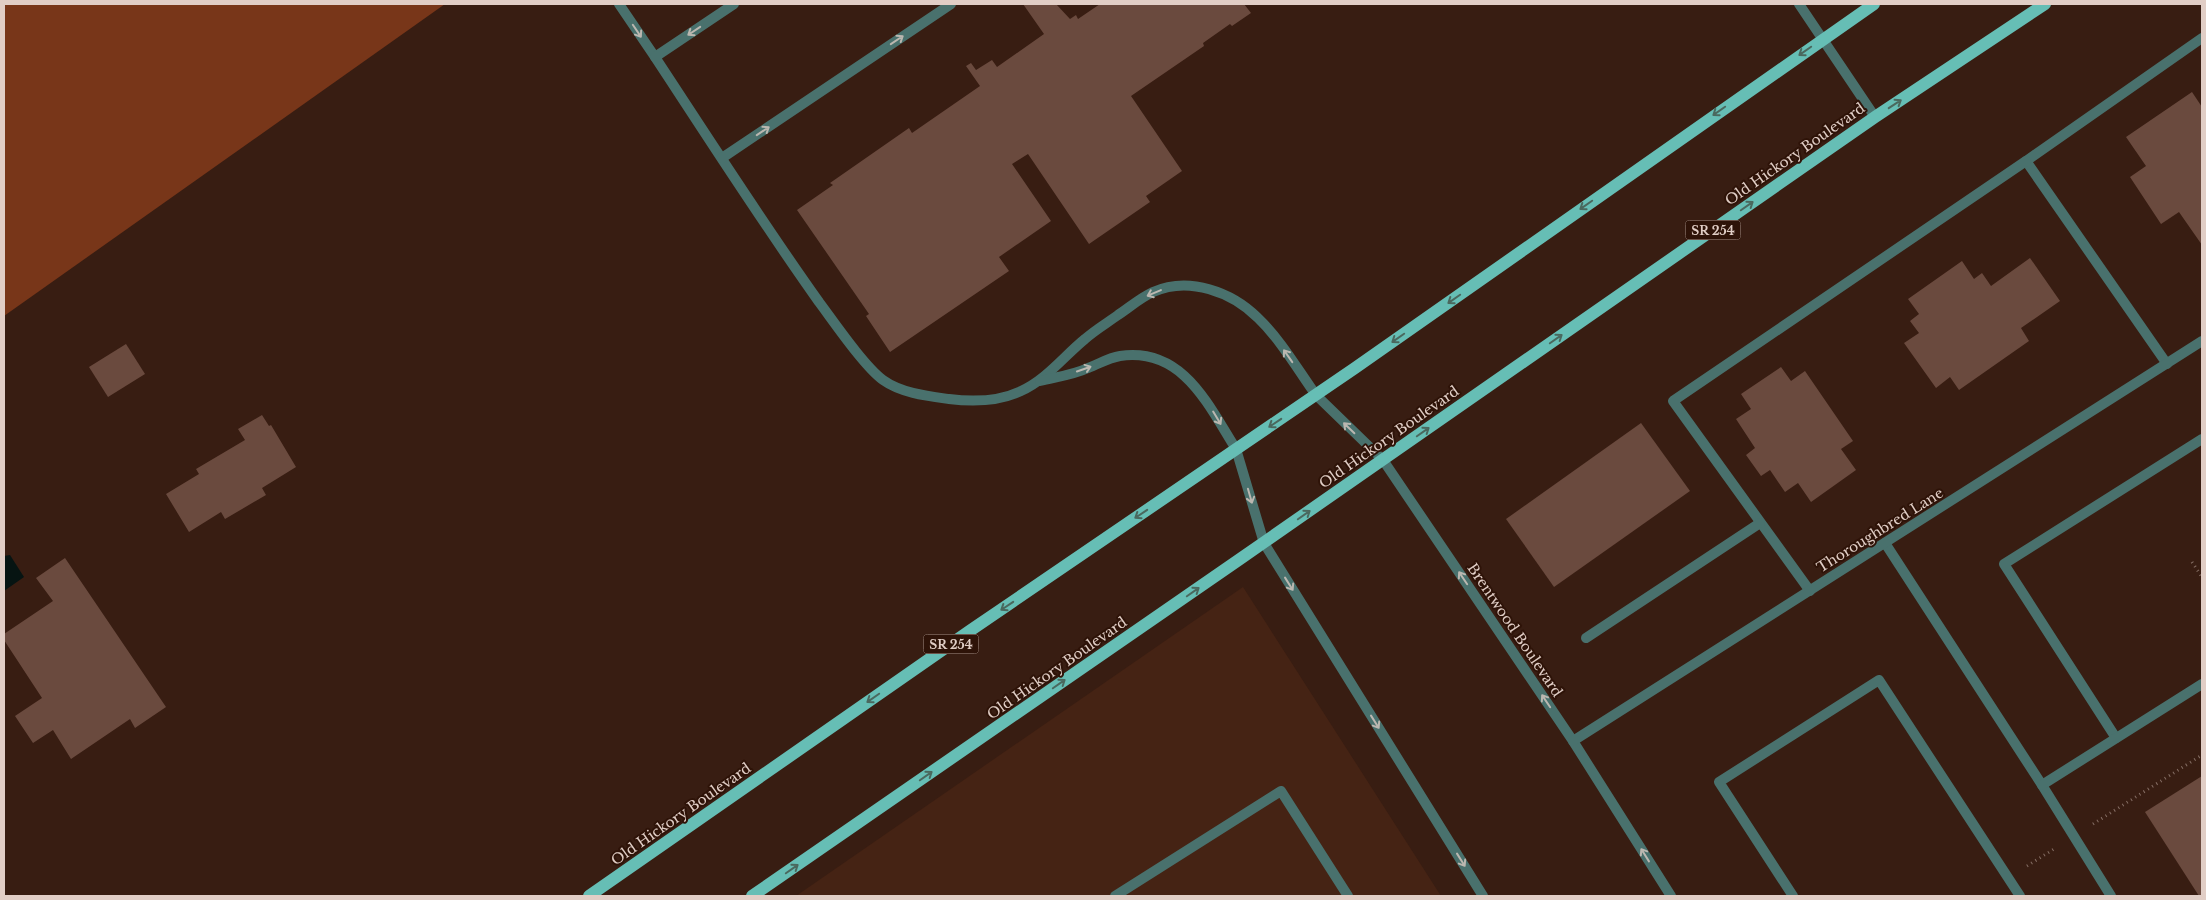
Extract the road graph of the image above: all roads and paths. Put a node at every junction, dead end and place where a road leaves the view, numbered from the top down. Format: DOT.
graph roads {
  1 [pos="619,4"];
  2 [pos="734,4"];
  3 [pos="951,4"];
  4 [pos="1798,4"];
  5 [pos="1874,4"];
  6 [pos="2045,4"];
  7 [pos="1822,38"];
  8 [pos="2202,38"];
  9 [pos="655,57"];
  10 [pos="1875,117"];
  11 [pos="722,158"];
  12 [pos="2026,161"];
  13 [pos="2202,341"];
  14 [pos="2166,364"];
  15 [pos="1037,382"];
  16 [pos="1316,396"];
  17 [pos="2202,439"];
  18 [pos="1236,449"];
  19 [pos="1383,460"];
  20 [pos="1760,523"];
  21 [pos="1264,543"];
  22 [pos="1885,543"];
  23 [pos="2192,562"];
  24 [pos="2202,577"];
  25 [pos="1810,591"];
  26 [pos="1586,638"];
  27 [pos="2202,684"];
  28 [pos="2116,738"];
  29 [pos="1573,741"];
  30 [pos="2202,755"];
  31 [pos="2042,785"];
  32 [pos="2074,836"];
  33 [pos="2008,878"];
  34 [pos="589,896"];
  35 [pos="752,896"];
  36 [pos="1115,896"];
  37 [pos="1348,896"];
  38 [pos="1483,896"];
  39 [pos="1671,896"];
  40 [pos="1793,896"];
  41 [pos="2020,896"];
  42 [pos="2111,896"];
  1 -- 9 [label="street, one-way"];
  2 -- 9 [label="street, one-way"];
  11 -- 3 [label="street, one-way"];
  4 -- 7 [label="street"];
  5 -- 7 [label="main road, Old Hickory Boulevard / SR 254"];
  10 -- 6 [label="main road, Old Hickory Boulevard / SR 254, one-way"];
  7 -- 10 [label="street"];
  7 -- 16 [label="main road, Old Hickory Boulevard / SR 254, one-way"];
  8 -- 12 [label="street"];
  9 -- 11 [label="street"];
  19 -- 10 [label="main road, Old Hickory Boulevard / SR 254, one-way"];
  11 -- 15 [label="street"];
  12 -- 14 [label="street"];
  12 -- 20 [label="street"];
  13 -- 14 [label="street, Thoroughbred Lane"];
  14 -- 22 [label="street, Thoroughbred Lane"];
  16 -- 15 [label="street, Brentwood Boulevard, one-way"];
  15 -- 18 [label="street, one-way"];
  16 -- 18 [label="main road, Old Hickory Boulevard / SR 254, one-way"];
  19 -- 16 [label="street, Brentwood Boulevard, one-way"];
  17 -- 28 [label="street"];
  18 -- 21 [label="street, one-way"];
  18 -- 34 [label="main road, Old Hickory Boulevard / SR 254, one-way"];
  21 -- 19 [label="main road, Old Hickory Boulevard / SR 254, one-way"];
  29 -- 19 [label="street, Brentwood Boulevard, one-way"];
  20 -- 25 [label="street"];
  20 -- 26 [label="street"];
  35 -- 21 [label="main road, Old Hickory Boulevard / SR 254, one-way"];
  21 -- 38 [label="street, one-way"];
  22 -- 25 [label="street, Thoroughbred Lane"];
  22 -- 31 [label="street"];
  23 -- 24 [label="path"];
  25 -- 29 [label="street, Thoroughbred Lane"];
  27 -- 28 [label="street"];
  28 -- 31 [label="street"];
  39 -- 29 [label="street, Brentwood Boulevard, one-way"];
  30 -- 32 [label="path"];
  31 -- 32 [label="street"];
  32 -- 33 [label="path"];
  32 -- 42 [label="street"];
  33 -- 40 [label="street"];
  33 -- 41 [label="street"];
  36 -- 37 [label="street"];
}
